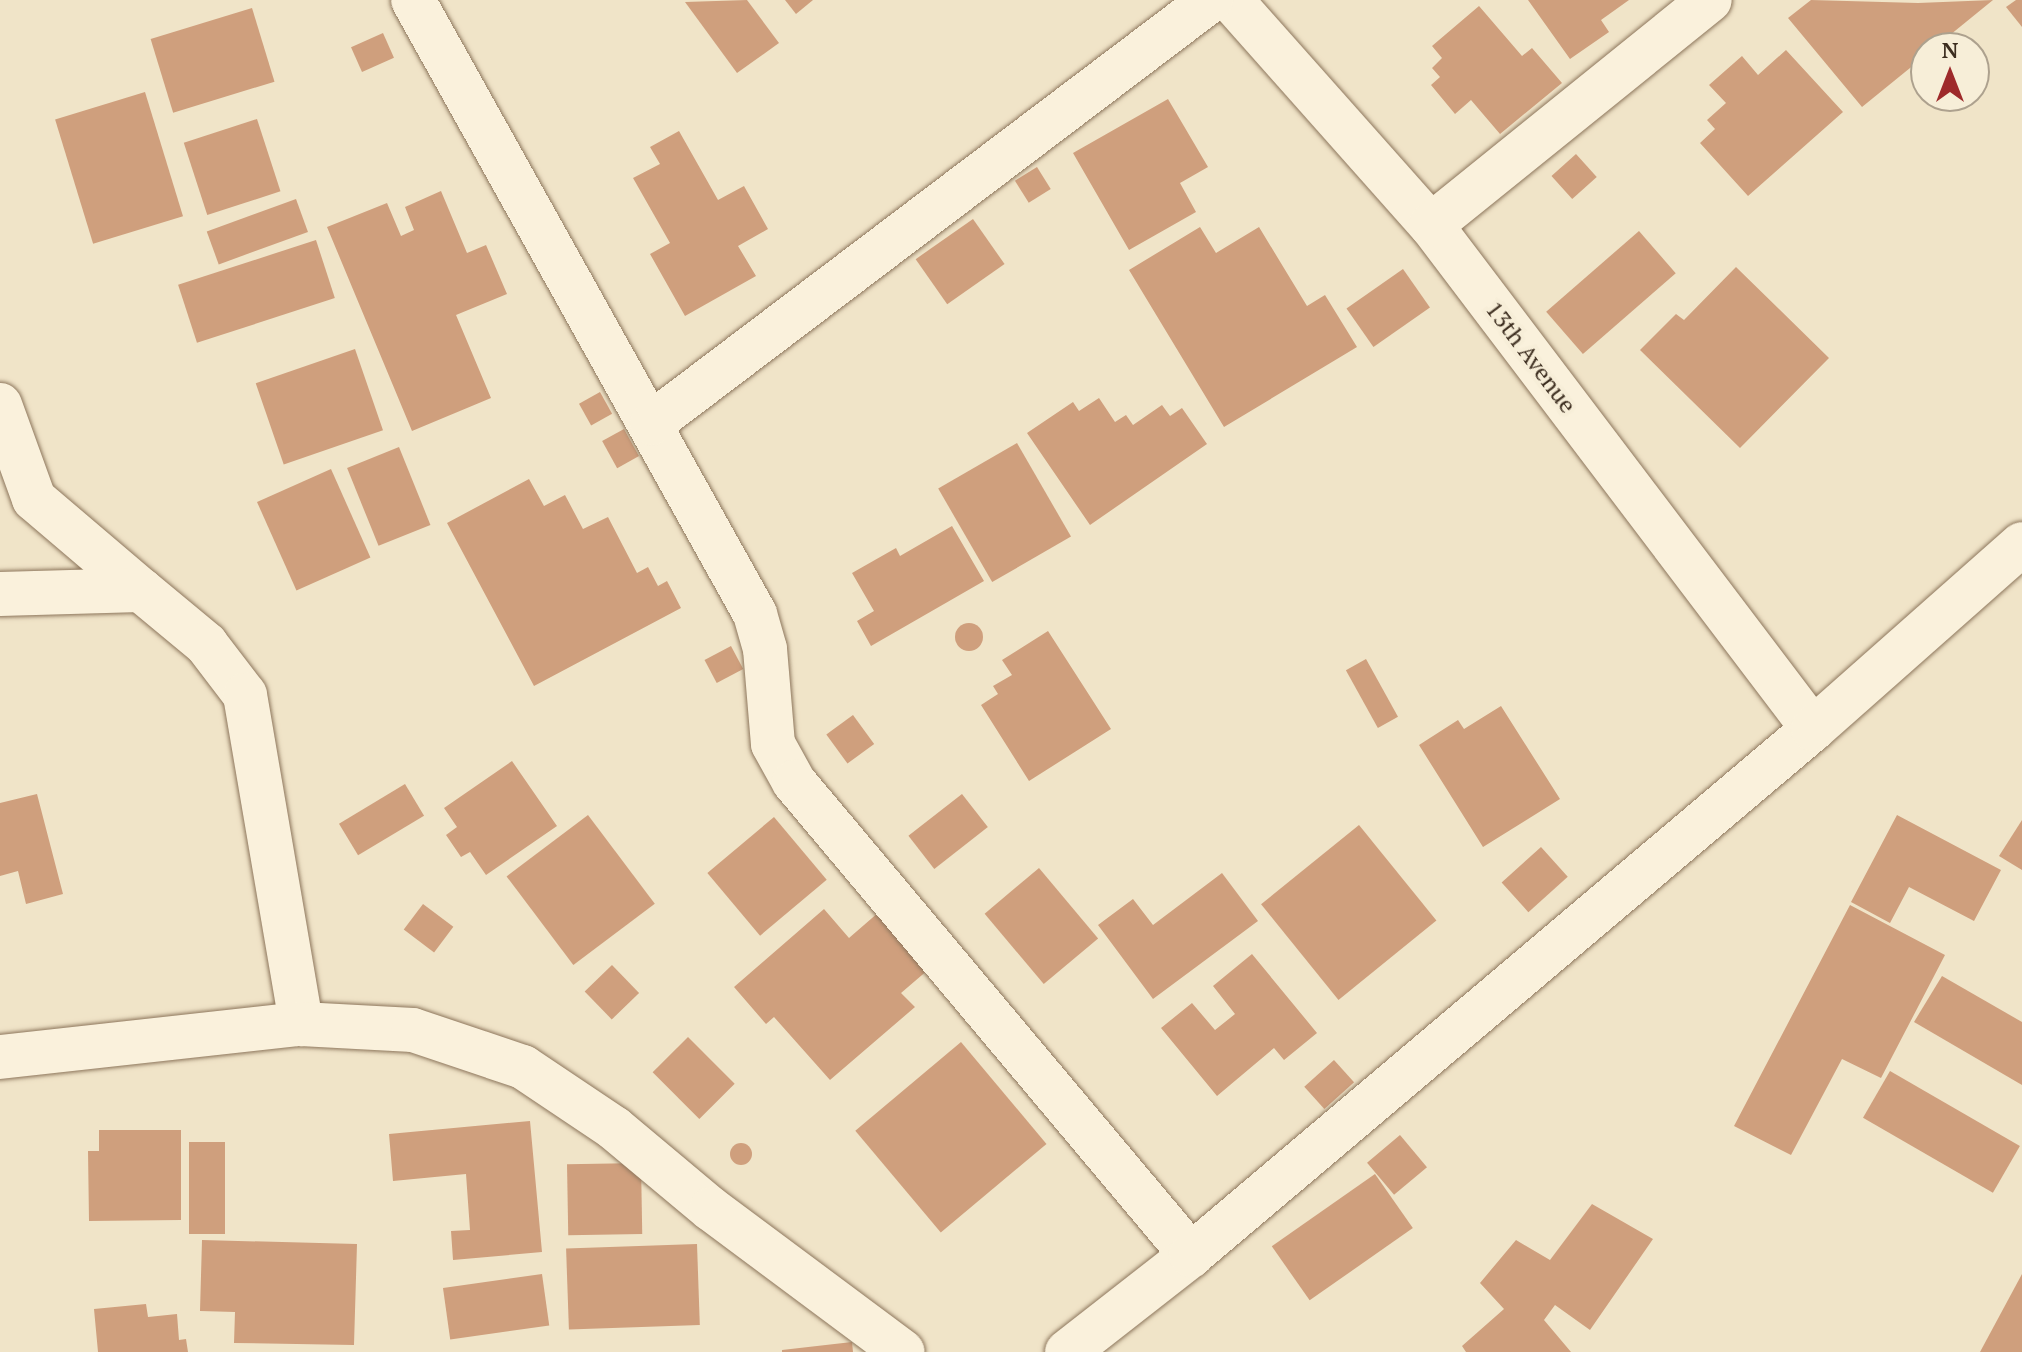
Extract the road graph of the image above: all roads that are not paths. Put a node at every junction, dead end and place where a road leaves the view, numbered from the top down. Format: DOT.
graph roads {
  1 [pos="413,0"];
  2 [pos="1211,0"];
  3 [pos="1231,0"];
  4 [pos="1710,0"];
  5 [pos="1431,225"];
  6 [pos="0,405"];
  7 [pos="652,423"];
  8 [pos="2022,544"];
  9 [pos="141,590"];
  10 [pos="0,594"];
  11 [pos="1813,729"];
  12 [pos="301,1024"];
  13 [pos="0,1057"];
  14 [pos="1191,1255"];
  15 [pos="903,1352"];
  16 [pos="1067,1352"];
  1 -- 7 [label="street"];
  2 -- 7 [label="street"];
  3 -- 5 [label="street, 13th Avenue"];
  4 -- 5 [label="street"];
  5 -- 11 [label="street, 13th Avenue"];
  6 -- 9 [label="street"];
  7 -- 14 [label="street"];
  8 -- 11 [label="street"];
  9 -- 10 [label="street"];
  9 -- 12 [label="street"];
  11 -- 14 [label="street"];
  12 -- 13 [label="street"];
  12 -- 15 [label="street"];
  14 -- 16 [label="street"];
}
